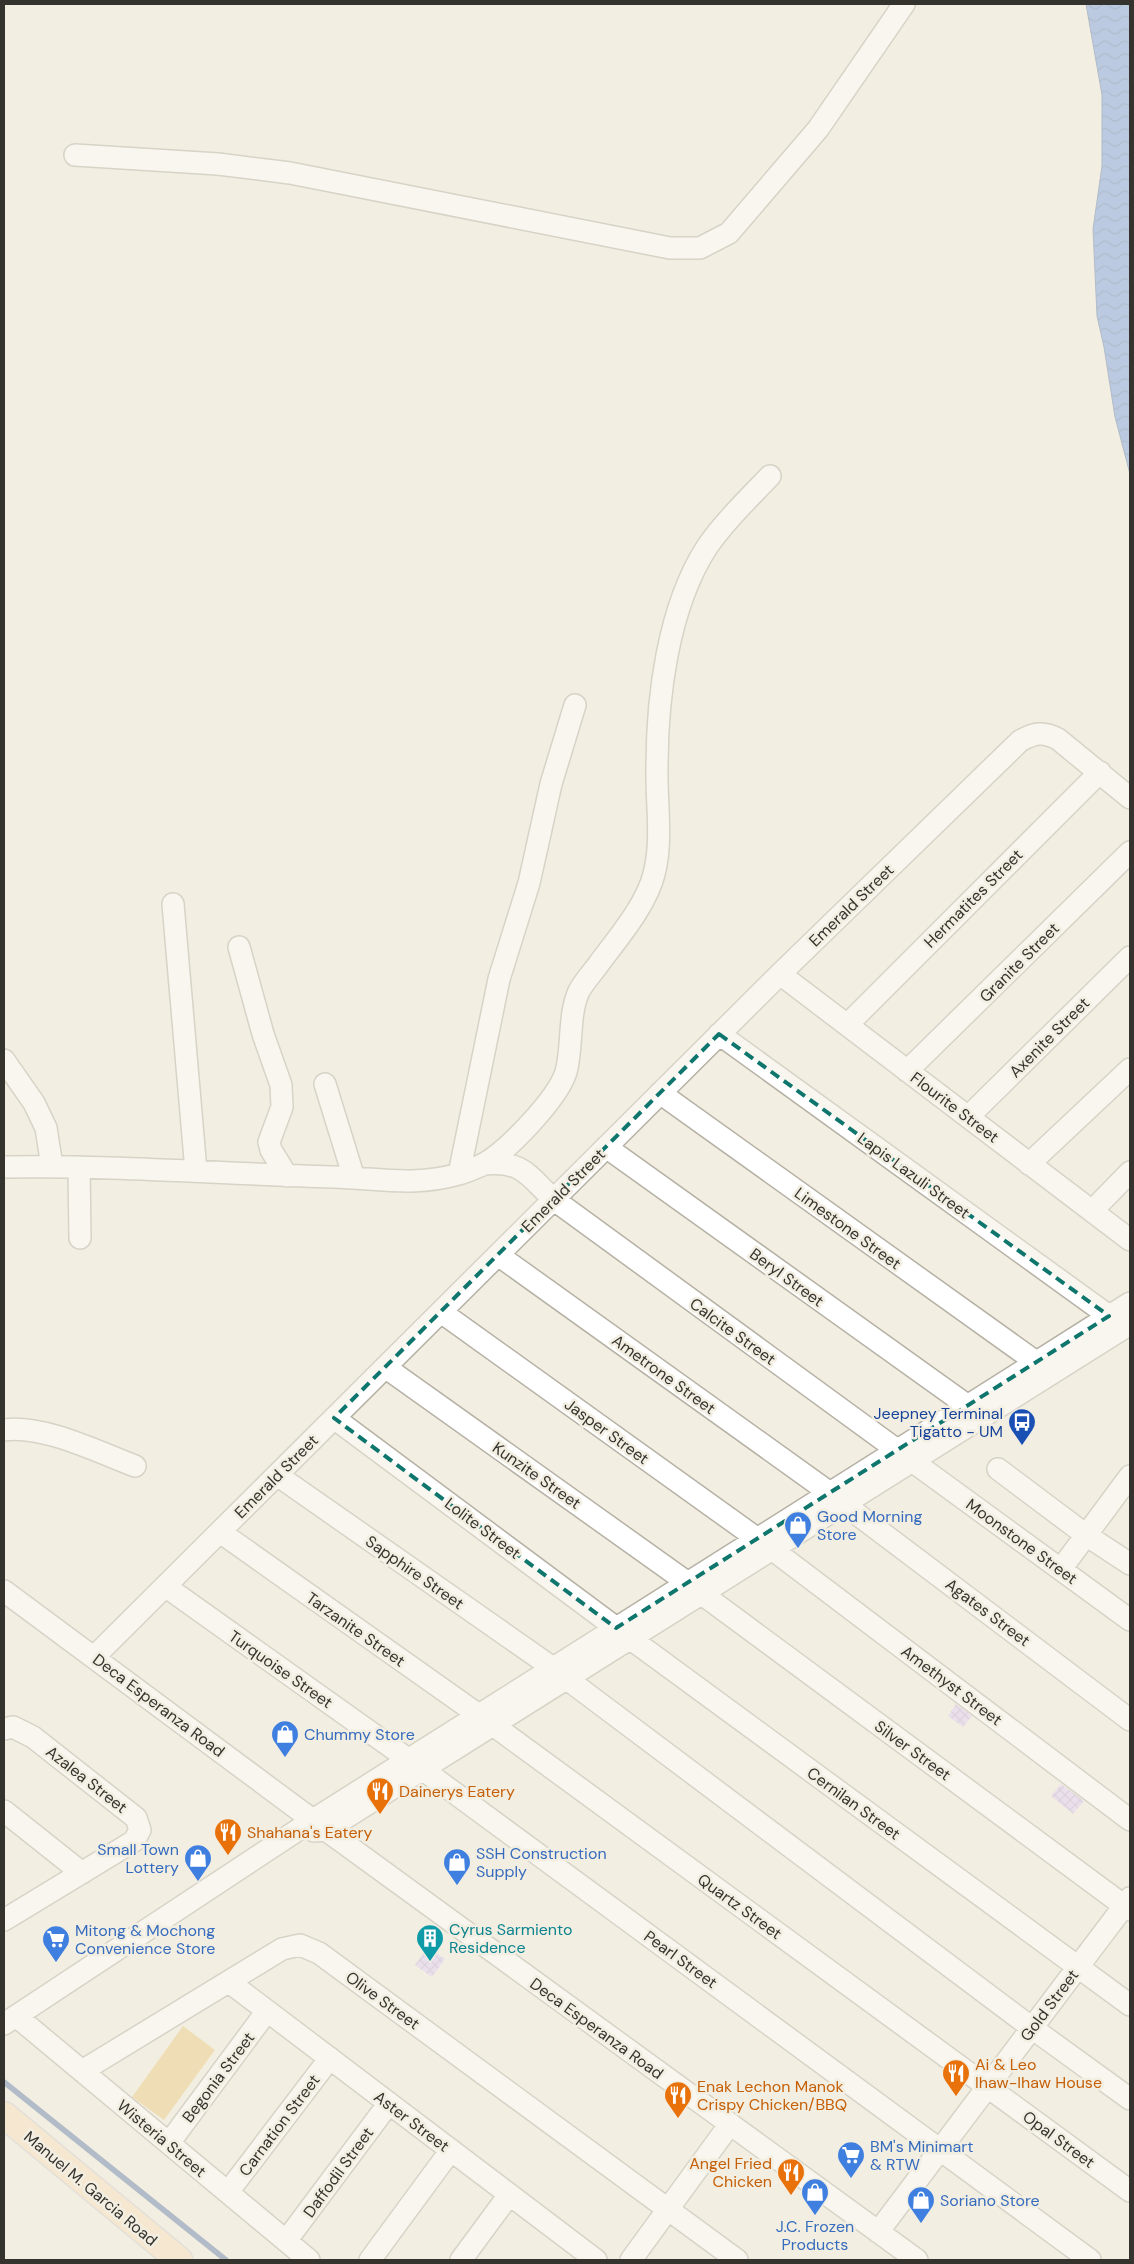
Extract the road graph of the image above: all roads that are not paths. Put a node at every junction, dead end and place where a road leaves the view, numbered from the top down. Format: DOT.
graph roads {
  1 [pos="904,4"];
  2 [pos="75,155"];
  3 [pos="770,476"];
  4 [pos="576,705"];
  5 [pos="1100,772"];
  6 [pos="1130,798"];
  7 [pos="1130,852"];
  8 [pos="173,904"];
  9 [pos="240,947"];
  10 [pos="1130,957"];
  11 [pos="780,974"];
  12 [pos="847,1025"];
  13 [pos="720,1034"];
  14 [pos="4,1060"];
  15 [pos="1130,1069"];
  16 [pos="907,1071"];
  17 [pos="326,1084"];
  18 [pos="660,1093"];
  19 [pos="968,1117"];
  20 [pos="606,1147"];
  21 [pos="484,1164"];
  22 [pos="1029,1164"];
  23 [pos="52,1166"];
  24 [pos="4,1167"];
  25 [pos="79,1167"];
  26 [pos="196,1171"];
  27 [pos="1130,1172"];
  28 [pos="459,1174"];
  29 [pos="287,1176"];
  30 [pos="354,1178"];
  31 [pos="553,1200"];
  32 [pos="1092,1211"];
  33 [pos="80,1238"];
  34 [pos="1130,1240"];
  35 [pos="498,1255"];
  36 [pos="1130,1303"];
  37 [pos="441,1312"];
  38 [pos="1109,1316"];
  39 [pos="1130,1324"];
  40 [pos="1036,1362"];
  41 [pos="385,1367"];
  42 [pos="968,1406"];
  43 [pos="334,1418"];
  44 [pos="4,1430"];
  45 [pos="905,1456"];
  46 [pos="135,1466"];
  47 [pos="998,1469"];
  48 [pos="277,1475"];
  49 [pos="1130,1476"];
  50 [pos="838,1499"];
  51 [pos="220,1532"];
  52 [pos="1086,1535"];
  53 [pos="765,1545"];
  54 [pos="1130,1564"];
  55 [pos="1061,1569"];
  56 [pos="165,1586"];
  57 [pos="695,1588"];
  58 [pos="4,1590"];
  59 [pos="1130,1620"];
  60 [pos="623,1634"];
  61 [pos="95,1656"];
  62 [pos="560,1674"];
  63 [pos="486,1720"];
  64 [pos="1130,1720"];
  65 [pos="8,1728"];
  66 [pos="415,1765"];
  67 [pos="4,1811"];
  68 [pos="1130,1820"];
  69 [pos="319,1825"];
  70 [pos="82,1873"];
  71 [pos="1128,1905"];
  72 [pos="4,1920"];
  73 [pos="1078,1967"];
  74 [pos="229,1982"];
  75 [pos="1130,2005"];
  76 [pos="267,2011"];
  77 [pos="10,2020"];
  78 [pos="1032,2028"];
  79 [pos="330,2058"];
  80 [pos="82,2071"];
  81 [pos="988,2087"];
  82 [pos="1130,2099"];
  83 [pos="389,2103"];
  84 [pos="4,2115"];
  85 [pos="730,2124"];
  86 [pos="169,2143"];
  87 [pos="940,2149"];
  88 [pos="451,2150"];
  89 [pos="1130,2191"];
  90 [pos="228,2192"];
  91 [pos="509,2194"];
  92 [pos="668,2210"];
  93 [pos="878,2232"];
  94 [pos="286,2241"];
  95 [pos="570,2252"];
  96 [pos="179,2260"];
  97 [pos="309,2260"];
  98 [pos="370,2260"];
  99 [pos="461,2260"];
  100 [pos="596,2260"];
  101 [pos="631,2260"];
  102 [pos="737,2260"];
  103 [pos="917,2260"];
  104 [pos="1090,2260"];
  1 -- 2 [label="street"];
  3 -- 21 [label="street"];
  4 -- 28 [label="street"];
  5 -- 6 [label="street"];
  5 -- 11 [label="street, Emerald Street"];
  5 -- 12 [label="street, Hermatites Street"];
  7 -- 16 [label="street, Granite Street"];
  8 -- 26 [label="street"];
  9 -- 29 [label="street"];
  10 -- 19 [label="street, Axenite Street"];
  11 -- 12 [label="street, Flourite Street"];
  11 -- 13 [label="street, Emerald Street"];
  12 -- 16 [label="street, Flourite Street"];
  13 -- 18 [label="street, Emerald Street"];
  13 -- 38 [label="street, Lapis Lazuli Street"];
  14 -- 23 [label="street"];
  15 -- 22 [label="street"];
  16 -- 19 [label="street, Flourite Street"];
  17 -- 30 [label="street"];
  18 -- 20 [label="street, Emerald Street"];
  18 -- 40 [label="street, Limestone Street"];
  19 -- 22 [label="street, Flourite Street"];
  20 -- 31 [label="street, Emerald Street"];
  20 -- 42 [label="street, Beryl Street"];
  21 -- 28 [label="street"];
  21 -- 31 [label="street, Calcite Street"];
  22 -- 32 [label="street, Flourite Street"];
  23 -- 24 [label="street"];
  23 -- 25 [label="street"];
  25 -- 26 [label="street"];
  25 -- 33 [label="street"];
  26 -- 29 [label="street"];
  27 -- 32 [label="street"];
  28 -- 30 [label="street"];
  29 -- 30 [label="street"];
  31 -- 35 [label="street, Emerald Street"];
  31 -- 45 [label="street, Calcite Street"];
  32 -- 34 [label="street, Flourite Street"];
  35 -- 37 [label="street, Emerald Street"];
  35 -- 50 [label="street, Ametrone Street"];
  36 -- 38 [label="street"];
  37 -- 41 [label="street, Emerald Street"];
  37 -- 53 [label="street, Jasper Street"];
  38 -- 40 [label="street"];
  39 -- 45 [label="street"];
  40 -- 42 [label="street"];
  41 -- 43 [label="street, Emerald Street"];
  41 -- 57 [label="street, Kunzite Street"];
  42 -- 45 [label="street"];
  43 -- 48 [label="street, Emerald Street"];
  43 -- 60 [label="street, Lolite Street"];
  44 -- 46 [label="street"];
  45 -- 50 [label="street"];
  45 -- 55 [label="street, Moonstone Street"];
  47 -- 52 [label="street"];
  48 -- 51 [label="street, Emerald Street"];
  48 -- 62 [label="street, Sapphire Street"];
  49 -- 52 [label="street"];
  50 -- 53 [label="street"];
  50 -- 64 [label="street, Agates Street"];
  51 -- 56 [label="street, Emerald Street"];
  51 -- 63 [label="street, Tarzanite Street"];
  52 -- 54 [label="street"];
  52 -- 55 [label="street"];
  53 -- 57 [label="street"];
  53 -- 68 [label="street, Amethyst Street"];
  55 -- 59 [label="street, Moonstone Street"];
  56 -- 61 [label="street, Emerald Street"];
  56 -- 66 [label="street, Turquoise Street"];
  57 -- 60 [label="street"];
  57 -- 71 [label="street, Silver Street"];
  58 -- 61 [label="street, Deca Esperanza Road"];
  60 -- 62 [label="street"];
  60 -- 73 [label="street, Cernilan Street"];
  61 -- 69 [label="street, Deca Esperanza Road"];
  62 -- 63 [label="street"];
  62 -- 78 [label="street, Sapphire Street"];
  63 -- 66 [label="street"];
  63 -- 81 [label="street, Quartz Street"];
  65 -- 70 [label="street, Azalea Street"];
  66 -- 69 [label="street"];
  66 -- 87 [label="street, Pearl Street"];
  67 -- 70 [label="street"];
  69 -- 77 [label="street"];
  69 -- 85 [label="street, Deca Esperanza Road"];
  70 -- 72 [label="street, Azalea Street"];
  71 -- 73 [label="street, Gold Street"];
  73 -- 75 [label="street, Cernilan Street"];
  73 -- 78 [label="street, Gold Street"];
  74 -- 76 [label="street, Aster Street"];
  74 -- 80 [label="street, Olive Street"];
  74 -- 92 [label="street, Olive Street"];
  76 -- 79 [label="street, Aster Street"];
  76 -- 86 [label="street, Begonia Street"];
  77 -- 80 [label="street, Wisteria Street"];
  78 -- 81 [label="street, Gold Street"];
  78 -- 82 [label="street, Sapphire Street"];
  79 -- 83 [label="street, Aster Street"];
  79 -- 90 [label="street, Carnation Street"];
  80 -- 86 [label="street, Wisteria Street"];
  81 -- 87 [label="street, Gold Street"];
  81 -- 89 [label="street, Opal Street"];
  83 -- 88 [label="street, Aster Street"];
  83 -- 94 [label="street, Daffodil Street"];
  84 -- 96 [label="main road, Manuel M. Garcia Road"];
  85 -- 92 [label="street"];
  85 -- 93 [label="street, Deca Esperanza Road"];
  86 -- 90 [label="street, Wisteria Street"];
  87 -- 93 [label="street, Gold Street"];
  87 -- 104 [label="street, Pearl Street"];
  88 -- 91 [label="street, Aster Street"];
  88 -- 98 [label="street"];
  90 -- 94 [label="street, Wisteria Street"];
  91 -- 95 [label="street, Aster Street"];
  91 -- 99 [label="street"];
  92 -- 101 [label="street"];
  92 -- 102 [label="street, Olive Street"];
  93 -- 103 [label="street, Deca Esperanza Road"];
  94 -- 97 [label="street, Wisteria Street"];
  95 -- 100 [label="street, Aster Street"];
}
